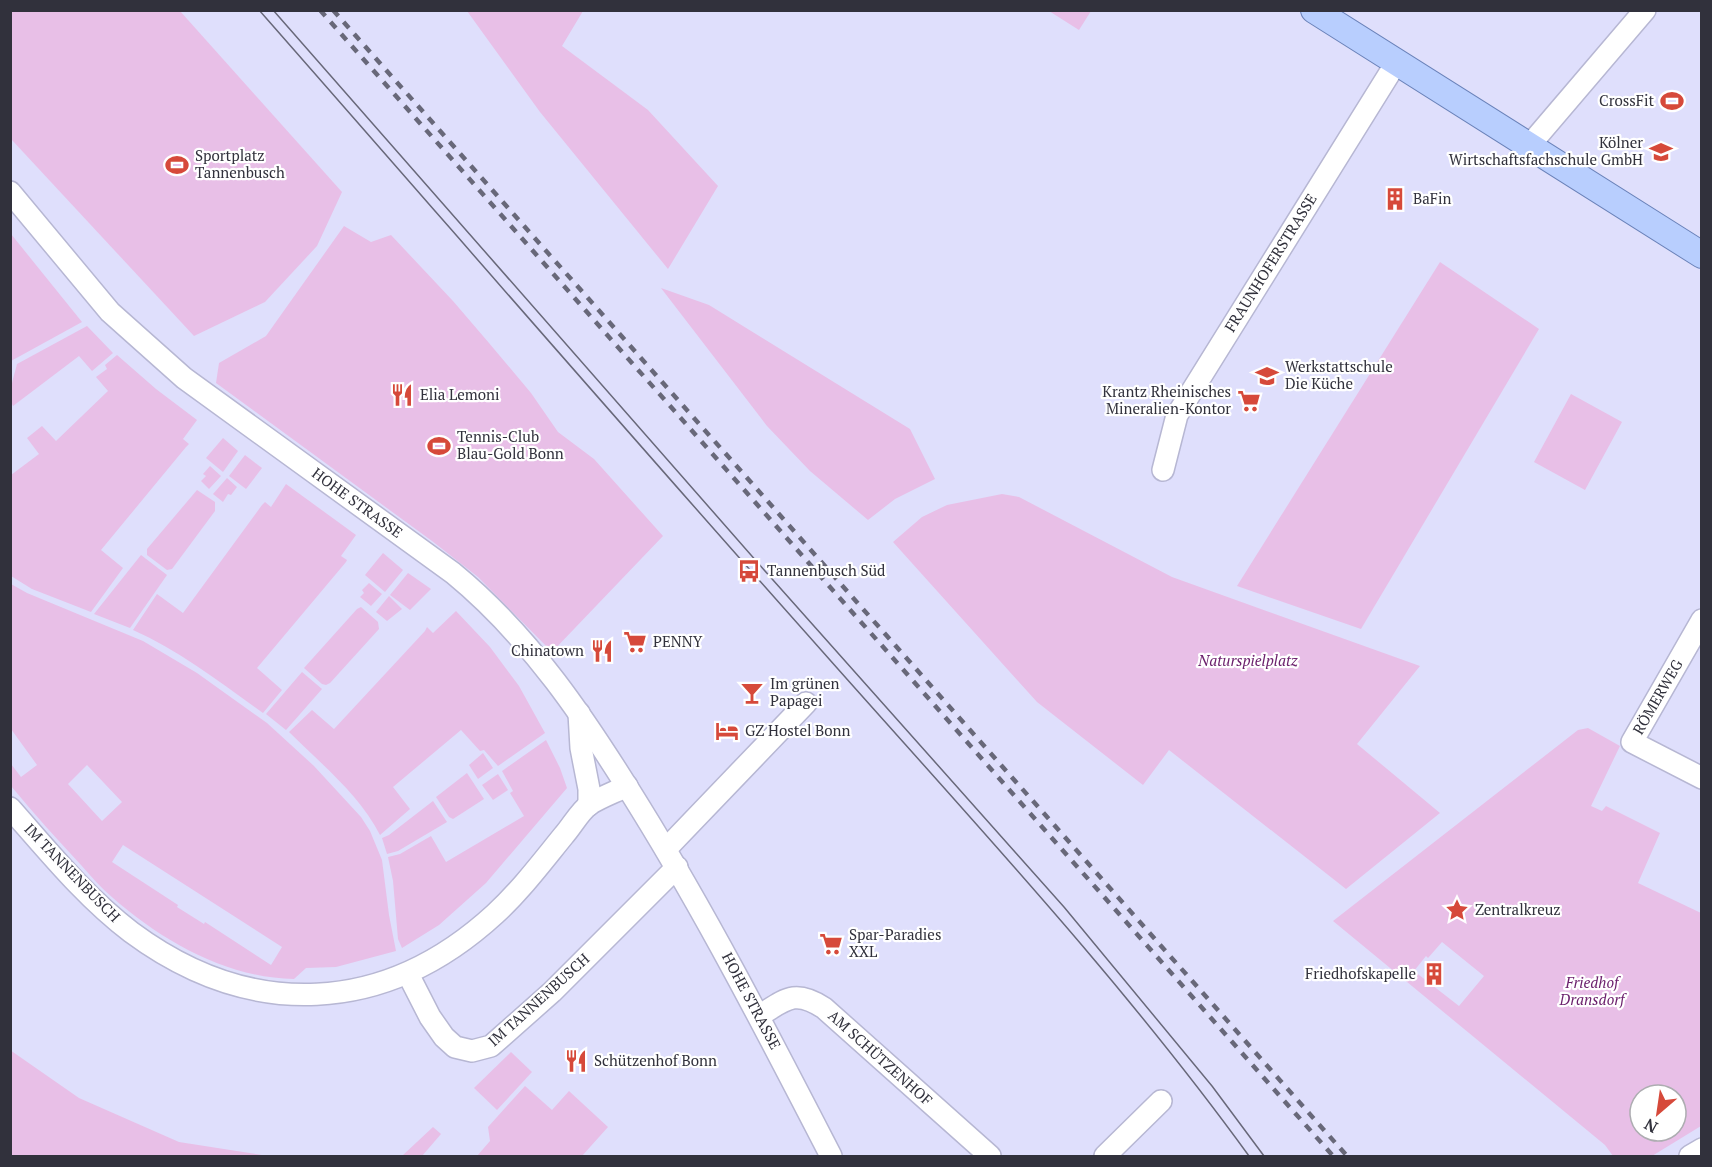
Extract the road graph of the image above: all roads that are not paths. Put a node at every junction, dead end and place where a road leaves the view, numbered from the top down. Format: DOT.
graph roads {
  1 [pos="1314,10"];
  2 [pos="1645,10"];
  3 [pos="1396,63"];
  4 [pos="1529,146"];
  5 [pos="10,192"];
  6 [pos="1701,255"];
  7 [pos="1163,470"];
  8 [pos="1701,620"];
  9 [pos="806,703"];
  10 [pos="579,712"];
  11 [pos="1701,778"];
  12 [pos="627,786"];
  13 [pos="589,805"];
  14 [pos="10,808"];
  15 [pos="671,858"];
  16 [pos="408,974"];
  17 [pos="759,1016"];
  18 [pos="1161,1101"];
  19 [pos="1701,1149"];
  20 [pos="831,1156"];
  21 [pos="990,1156"];
  22 [pos="1105,1156"];
  23 [pos="1690,1156"];
  1 -- 3 [label="main road"];
  2 -- 4 [label="street"];
  3 -- 4 [label="main road"];
  3 -- 7 [label="street, FRAUNHOFERSTRASSE"];
  4 -- 6 [label="main road"];
  5 -- 10 [label="street, HOHE STRASSE"];
  8 -- 11 [label="street, RÖMERWEG"];
  9 -- 15 [label="street"];
  10 -- 12 [label="street, HOHE STRASSE"];
  10 -- 13 [label="street"];
  12 -- 13 [label="street, IM TANNENBUSCH"];
  12 -- 15 [label="street, HOHE STRASSE"];
  13 -- 16 [label="street, IM TANNENBUSCH"];
  14 -- 16 [label="street, IM TANNENBUSCH"];
  15 -- 16 [label="street, IM TANNENBUSCH"];
  15 -- 17 [label="street, HOHE STRASSE"];
  17 -- 20 [label="street, HOHE STRASSE"];
  17 -- 21 [label="street, AM SCHÜTZENHOF"];
  18 -- 22 [label="street"];
  19 -- 23 [label="street"];
}
